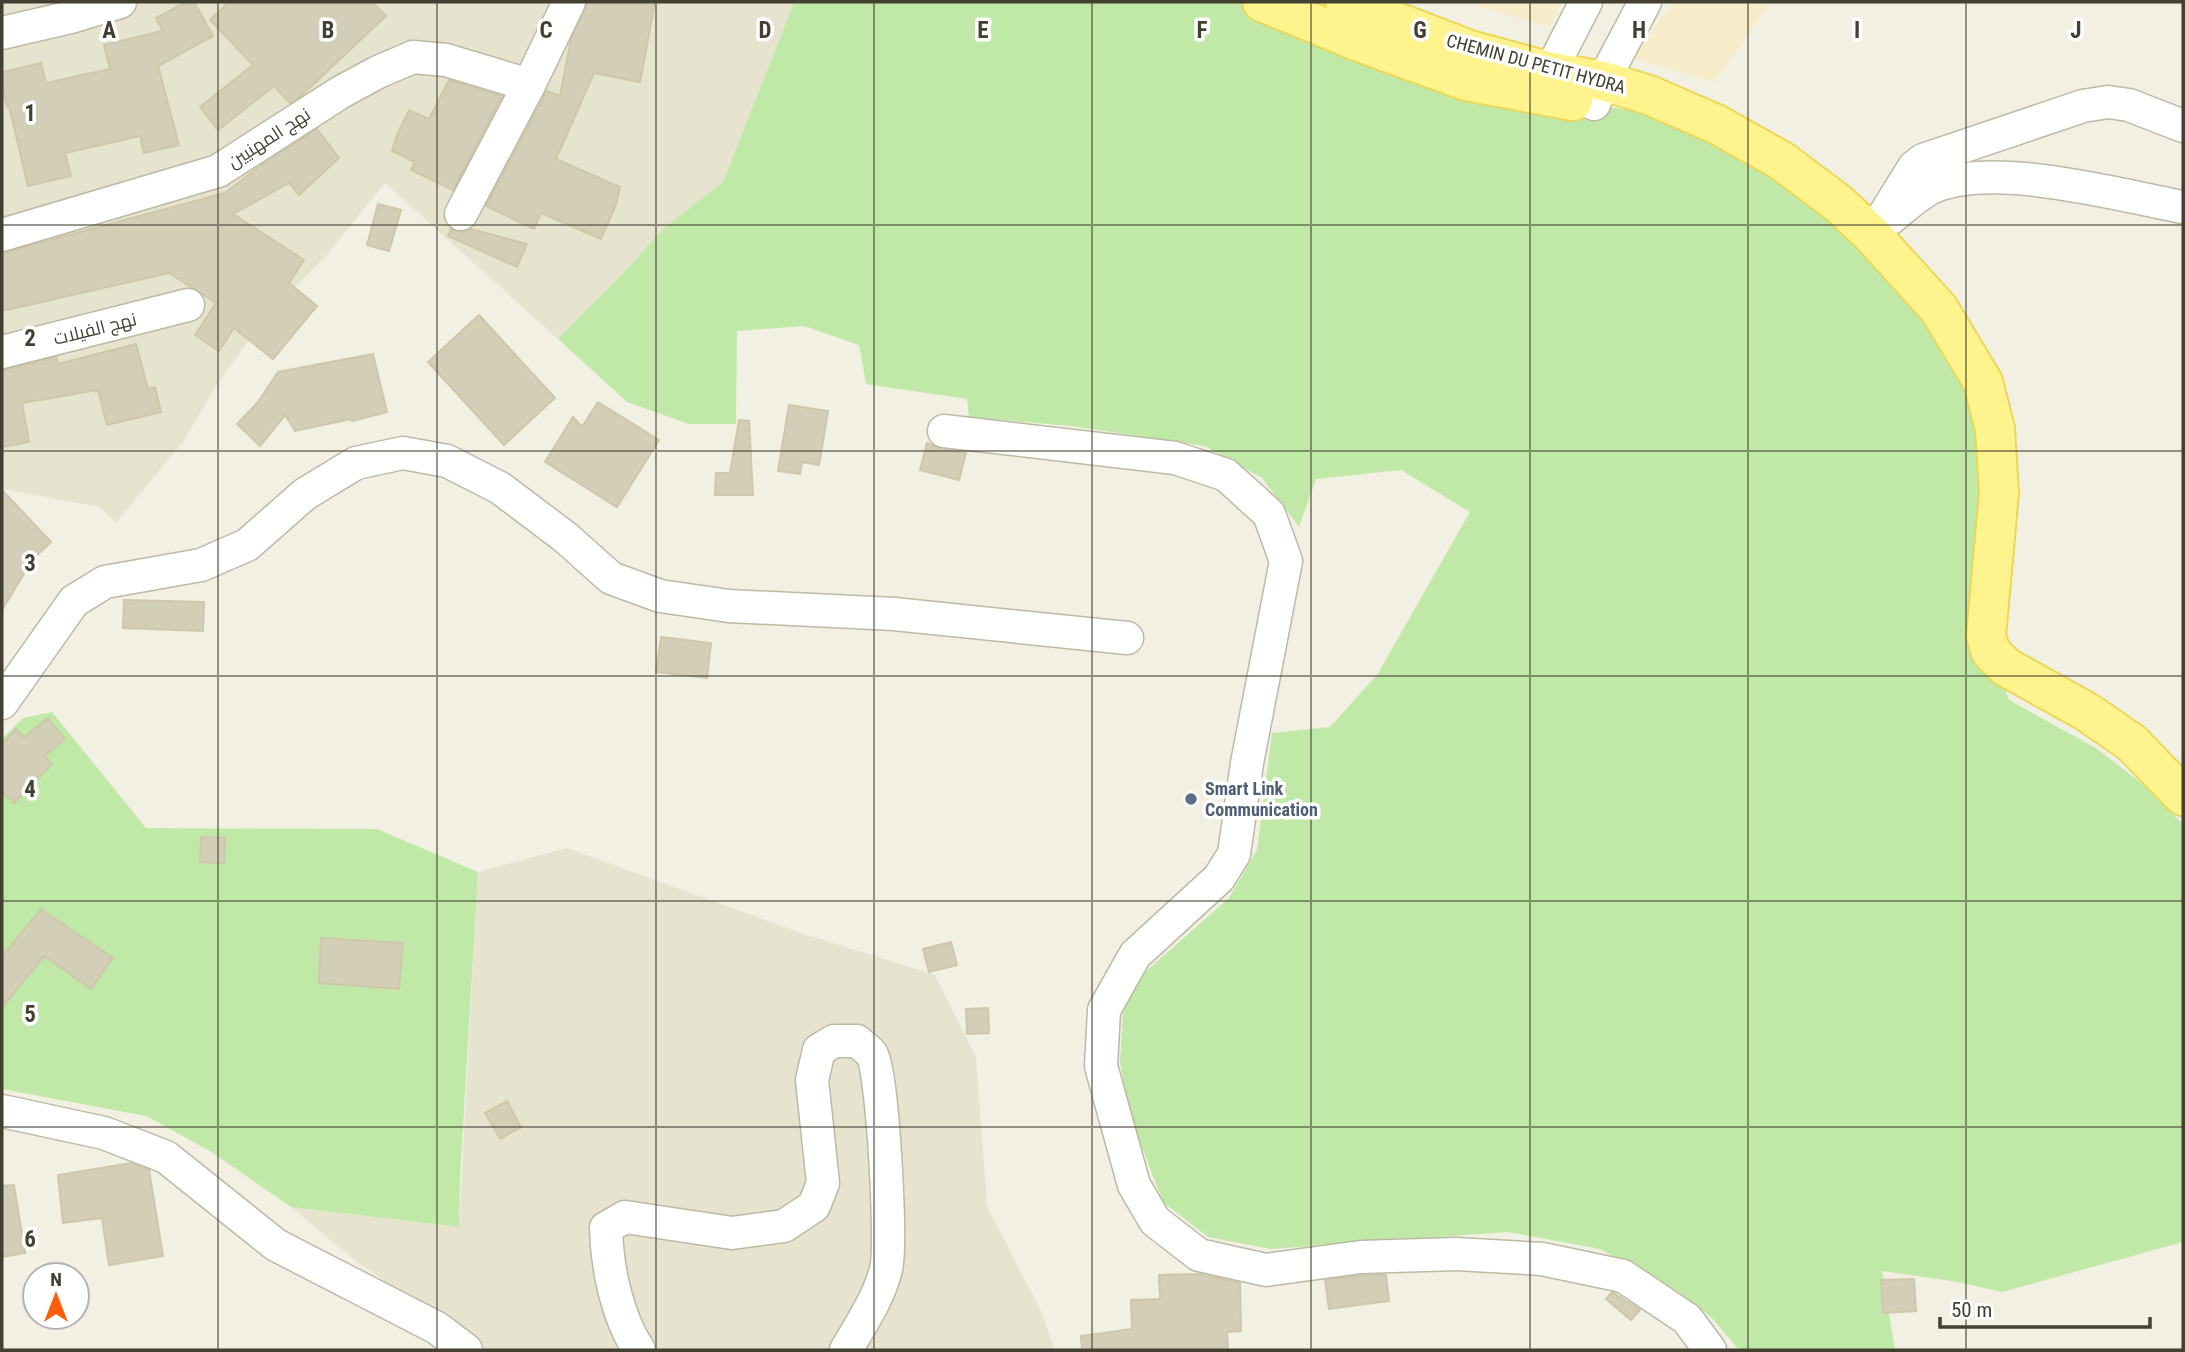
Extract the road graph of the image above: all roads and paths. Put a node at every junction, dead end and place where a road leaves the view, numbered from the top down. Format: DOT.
graph roads {
  1 [pos="120,2"];
  2 [pos="569,2"];
  3 [pos="1262,2"];
  4 [pos="1345,2"];
  5 [pos="1586,2"];
  6 [pos="1645,2"];
  7 [pos="2,33"];
  8 [pos="1544,84"];
  9 [pos="529,85"];
  10 [pos="1598,92"];
  11 [pos="2183,126"];
  12 [pos="2183,207"];
  13 [pos="461,214"];
  14 [pos="2,235"];
  15 [pos="1872,235"];
  16 [pos="188,305"];
  17 [pos="2,352"];
  18 [pos="944,431"];
  19 [pos="1127,638"];
  20 [pos="5,701"];
  21 [pos="2183,796"];
  22 [pos="2,1111"];
  23 [pos="466,1350"];
  24 [pos="639,1350"];
  25 [pos="846,1350"];
  26 [pos="1710,1350"];
  1 -- 7 [label="street"];
  2 -- 9 [label="street"];
  3 -- 8 [label="main road, CHEMIN DU PETIT HYDRA"];
  4 -- 8 [label="main road, CHEMIN DU PETIT HYDRA"];
  5 -- 8 [label="street"];
  6 -- 10 [label="street"];
  8 -- 10 [label="main road, CHEMIN DU PETIT HYDRA"];
  9 -- 13 [label="street"];
  9 -- 14 [label="street, نهج المهنيين"];
  10 -- 15 [label="main road, CHEMIN DU PETIT HYDRA"];
  11 -- 15 [label="street"];
  12 -- 15 [label="street"];
  15 -- 21 [label="main road, CHEMIN DU PETIT HYDRA"];
  16 -- 17 [label="street, نهج الفيلات"];
  18 -- 26 [label="street"];
  19 -- 20 [label="street"];
  22 -- 23 [label="street"];
  24 -- 25 [label="street"];
}
